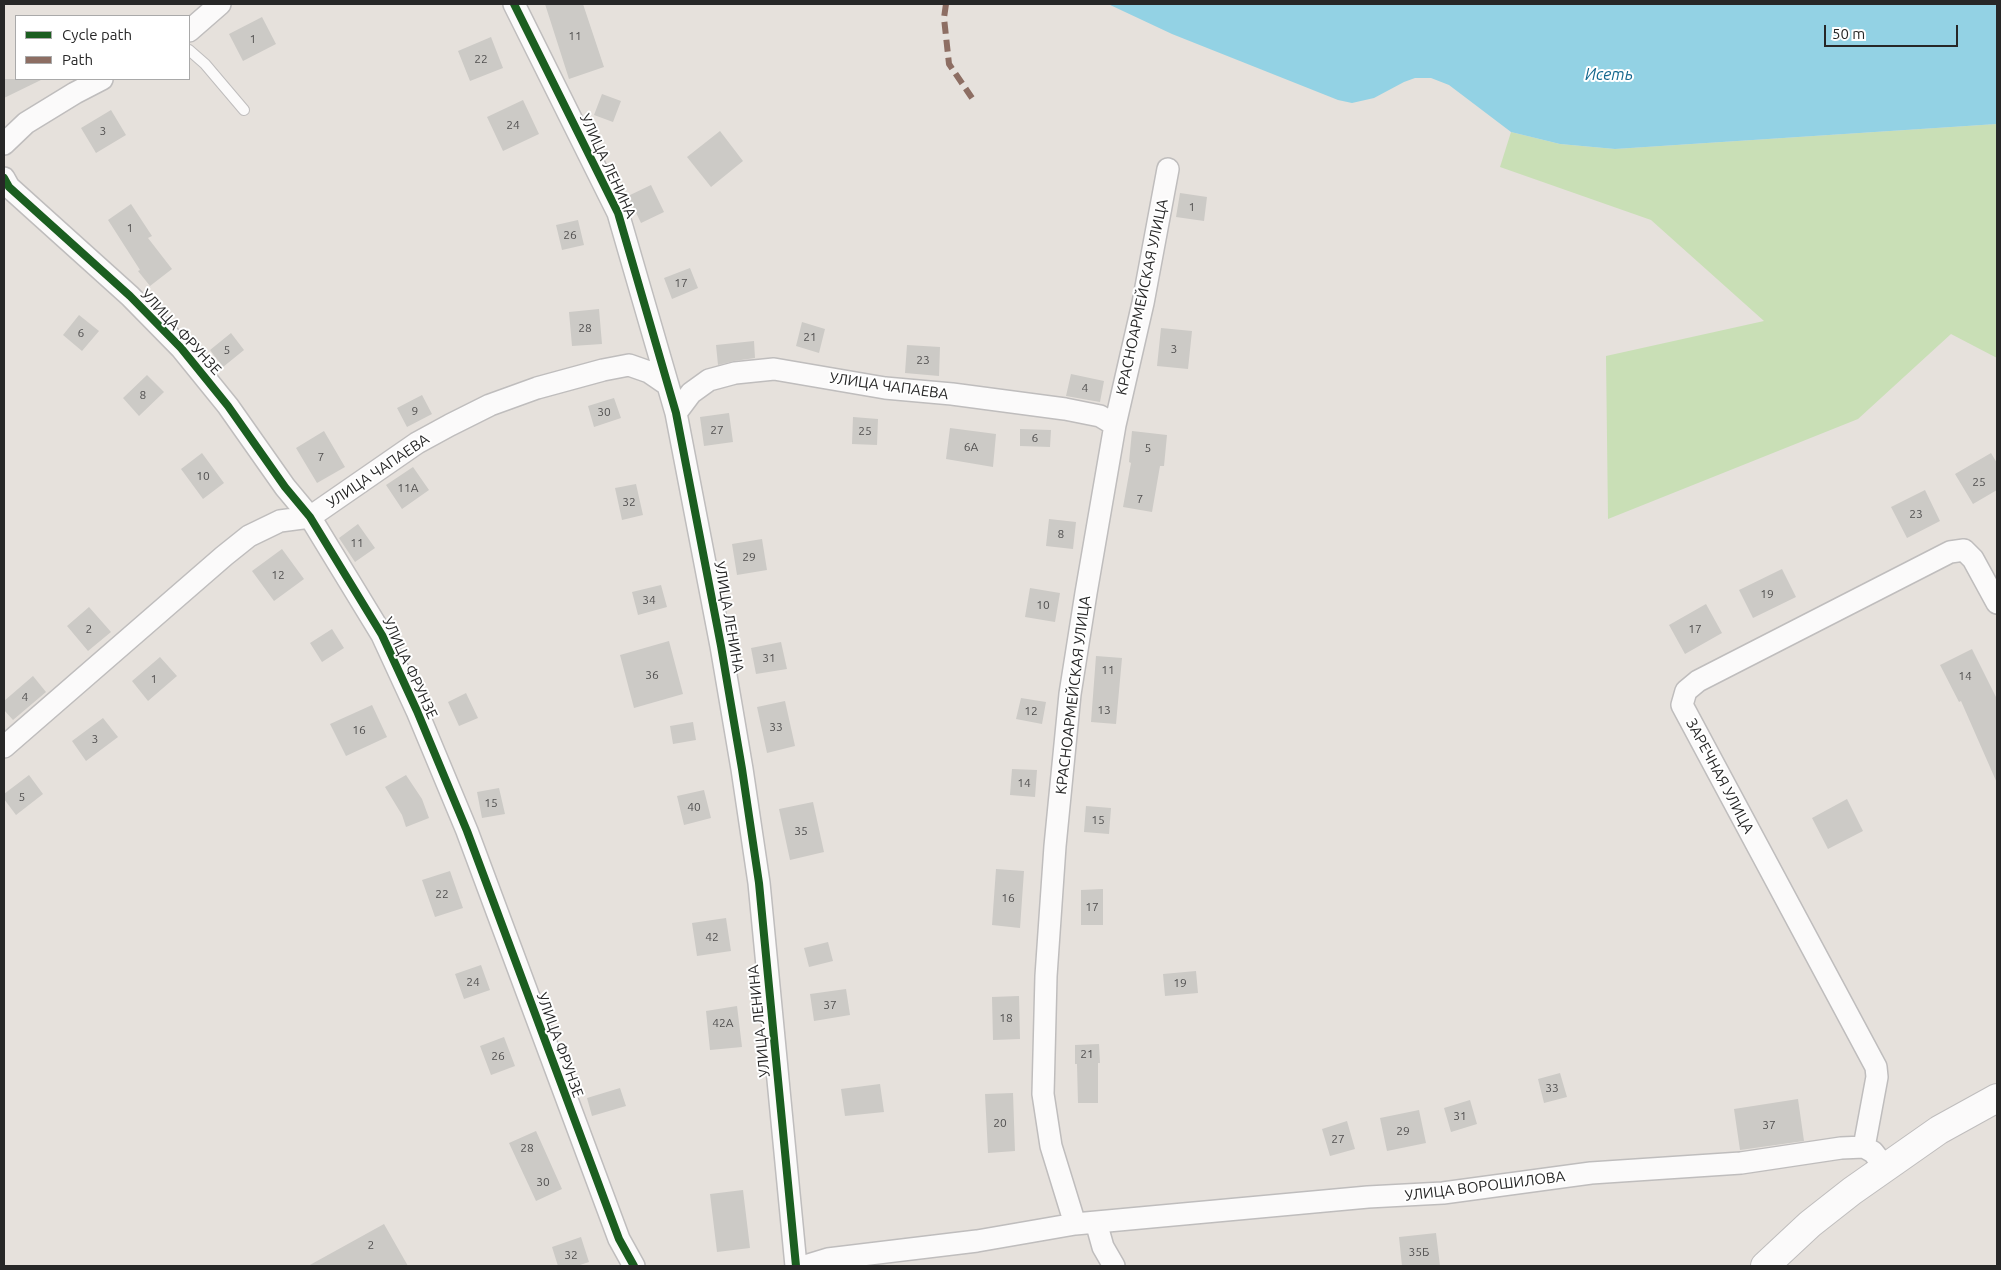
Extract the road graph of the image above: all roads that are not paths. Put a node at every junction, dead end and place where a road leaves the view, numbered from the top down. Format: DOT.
graph roads {
  1 [pos="220,4"];
  2 [pos="514,4"];
  3 [pos="190,30"];
  4 [pos="190,51"];
  5 [pos="100,80"];
  6 [pos="244,110"];
  7 [pos="4,144"];
  8 [pos="1168,169"];
  9 [pos="4,178"];
  10 [pos="668,384"];
  11 [pos="676,413"];
  12 [pos="1114,425"];
  13 [pos="310,517"];
  14 [pos="1997,603"];
  15 [pos="4,747"];
  16 [pos="1997,1098"];
  17 [pos="1864,1147"];
  18 [pos="1885,1167"];
  19 [pos="1096,1222"];
  20 [pos="1076,1224"];
  21 [pos="634,1266"];
  22 [pos="796,1266"];
  23 [pos="805,1266"];
  24 [pos="1114,1266"];
  25 [pos="1765,1266"];
  1 -- 3 [label="street"];
  2 -- 10 [label="street, УЛИЦА ЛЕНИНА"];
  4 -- 6 [label="lane"];
  5 -- 7 [label="street"];
  8 -- 12 [label="street, КРАСНОАРМЕЙСКАЯ УЛИЦА"];
  9 -- 13 [label="street, УЛИЦА ФРУНЗЕ"];
  10 -- 11 [label="street, УЛИЦА ЛЕНИНА"];
  10 -- 13 [label="street, УЛИЦА ЧАПАЕВА"];
  11 -- 12 [label="street, УЛИЦА ЧАПАЕВА"];
  11 -- 22 [label="street, УЛИЦА ЛЕНИНА"];
  12 -- 20 [label="street, КРАСНОАРМЕЙСКАЯ УЛИЦА"];
  13 -- 15 [label="street, УЛИЦА ЧАПАЕВА"];
  13 -- 21 [label="street, УЛИЦА ФРУНЗЕ"];
  14 -- 17 [label="street, ЗАРЕЧНАЯ УЛИЦА"];
  16 -- 18 [label="main road"];
  17 -- 18 [label="street"];
  17 -- 19 [label="street, УЛИЦА ВОРОШИЛОВА"];
  18 -- 25 [label="main road"];
  19 -- 20 [label="street, УЛИЦА ВОРОШИЛОВА"];
  19 -- 24 [label="street"];
  20 -- 23 [label="street, УЛИЦА ВОРОШИЛОВА"];
}
